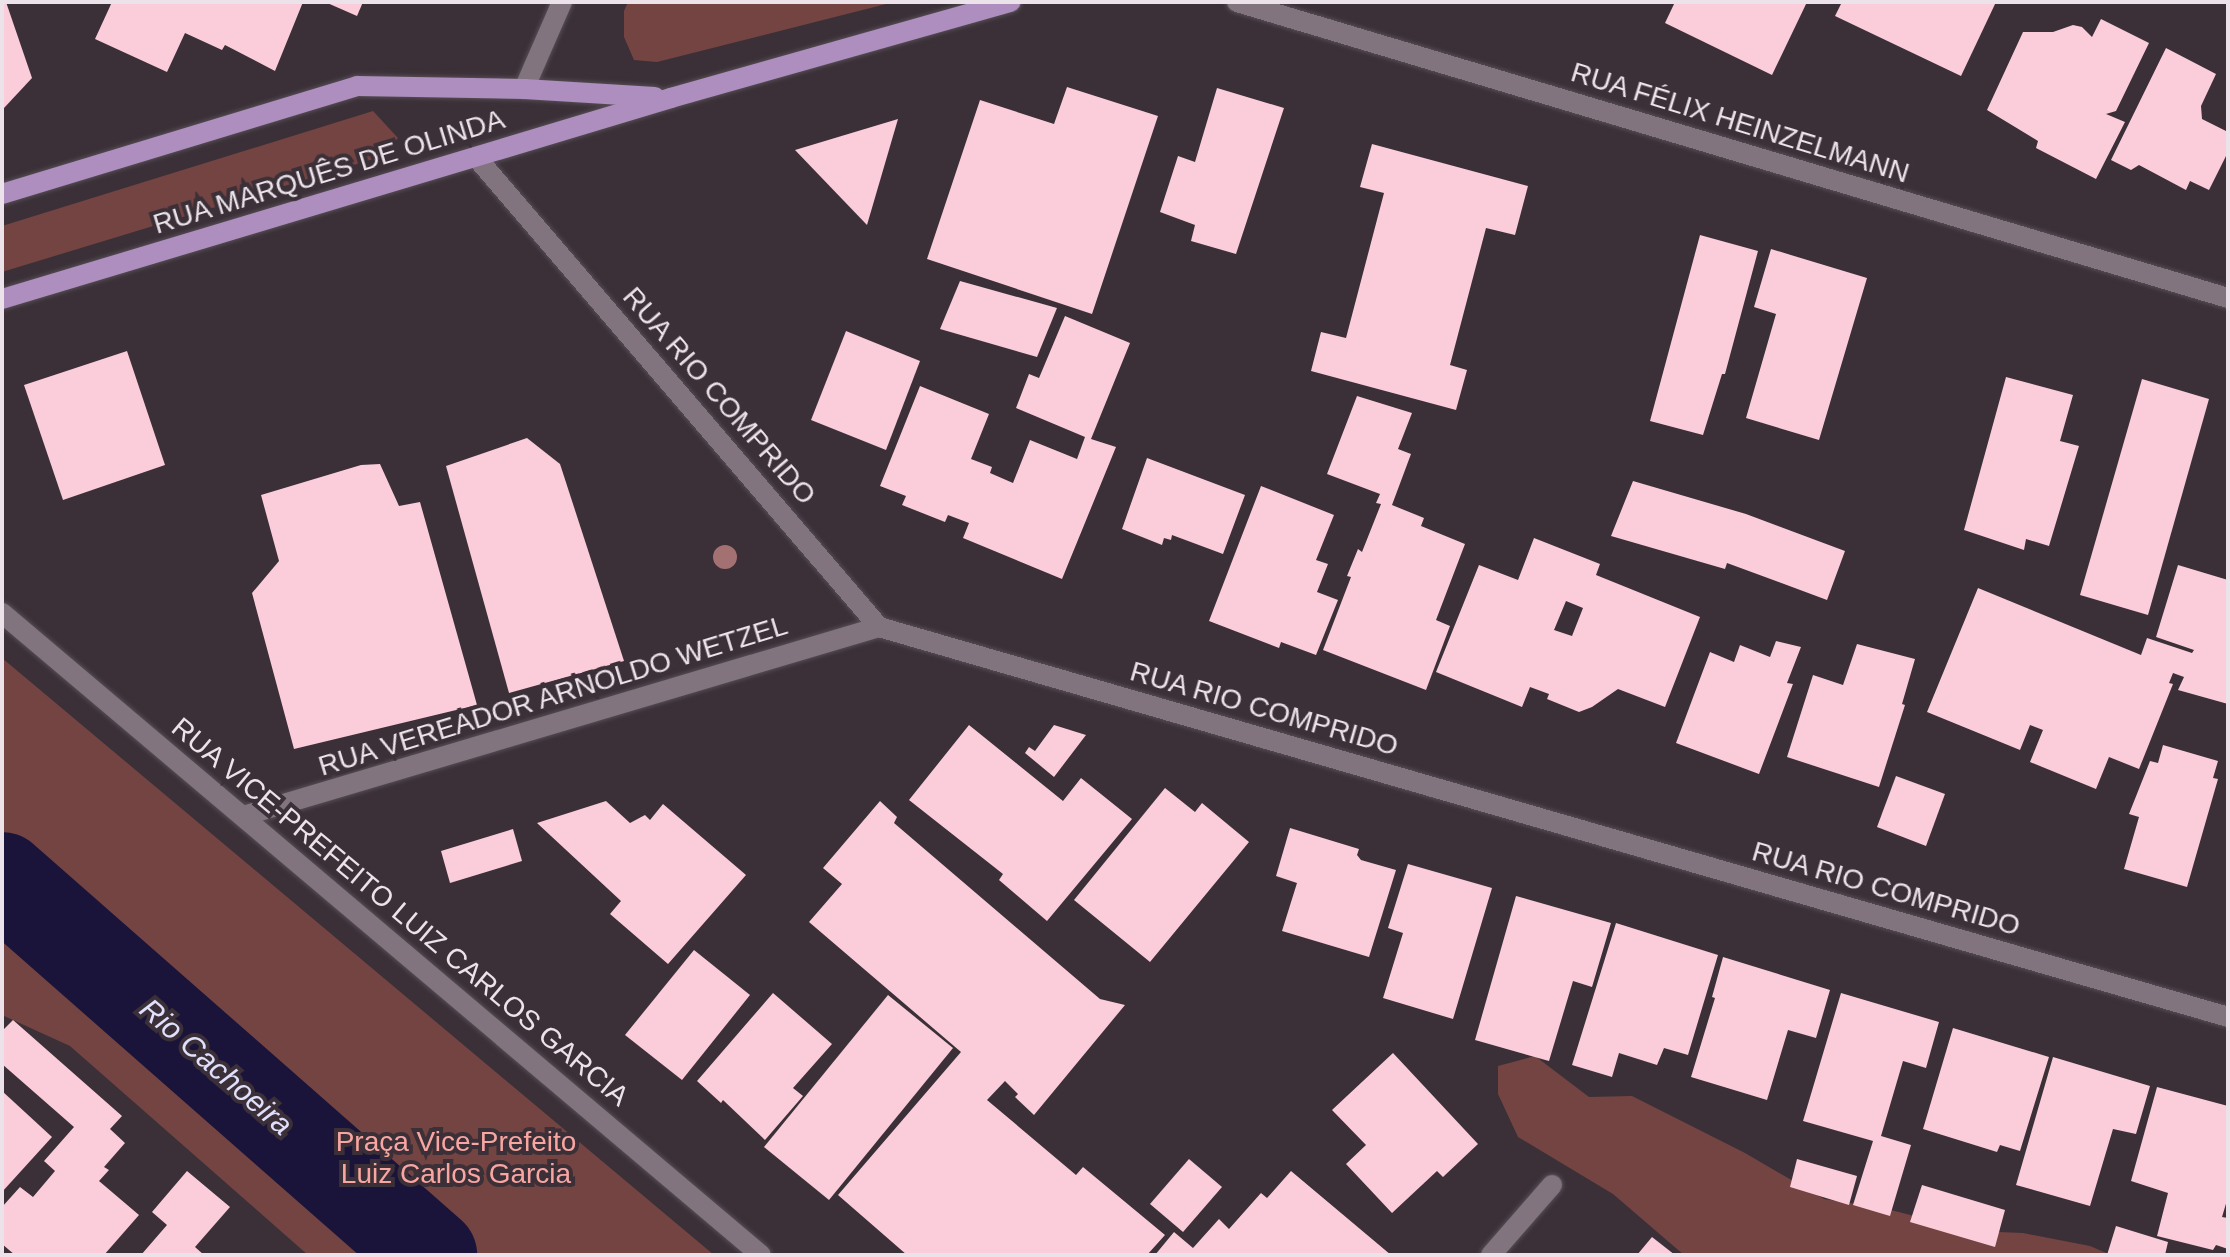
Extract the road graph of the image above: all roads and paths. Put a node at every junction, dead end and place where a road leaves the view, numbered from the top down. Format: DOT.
graph roads {
  1 [pos="562,2"];
  2 [pos="1011,2"];
  3 [pos="1237,2"];
  4 [pos="524,89"];
  5 [pos="671,98"];
  6 [pos="476,157"];
  7 [pos="2,194"];
  8 [pos="2228,298"];
  9 [pos="2,299"];
  10 [pos="2,613"];
  11 [pos="879,627"];
  12 [pos="243,816"];
  13 [pos="2228,1017"];
  14 [pos="1552,1185"];
  15 [pos="761,1255"];
  16 [pos="1491,1255"];
  1 -- 4 [label="street"];
  2 -- 5 [label="main road, RUA MARQUÊS DE OLINDA"];
  3 -- 8 [label="street, RUA FÉLIX HEINZELMANN"];
  4 -- 5 [label="main road, RUA MARQUÊS DE OLINDA"];
  4 -- 7 [label="main road, RUA MARQUÊS DE OLINDA"];
  5 -- 6 [label="main road, RUA MARQUÊS DE OLINDA"];
  6 -- 9 [label="main road, RUA MARQUÊS DE OLINDA"];
  6 -- 11 [label="street, RUA RIO COMPRIDO"];
  10 -- 12 [label="street, RUA VICE-PREFEITO LUIZ CARLOS GARCIA"];
  11 -- 12 [label="street, RUA VEREADOR ARNOLDO WETZEL"];
  11 -- 13 [label="street, RUA RIO COMPRIDO"];
  12 -- 15 [label="street, RUA VICE-PREFEITO LUIZ CARLOS GARCIA"];
  14 -- 16 [label="street"];
}
